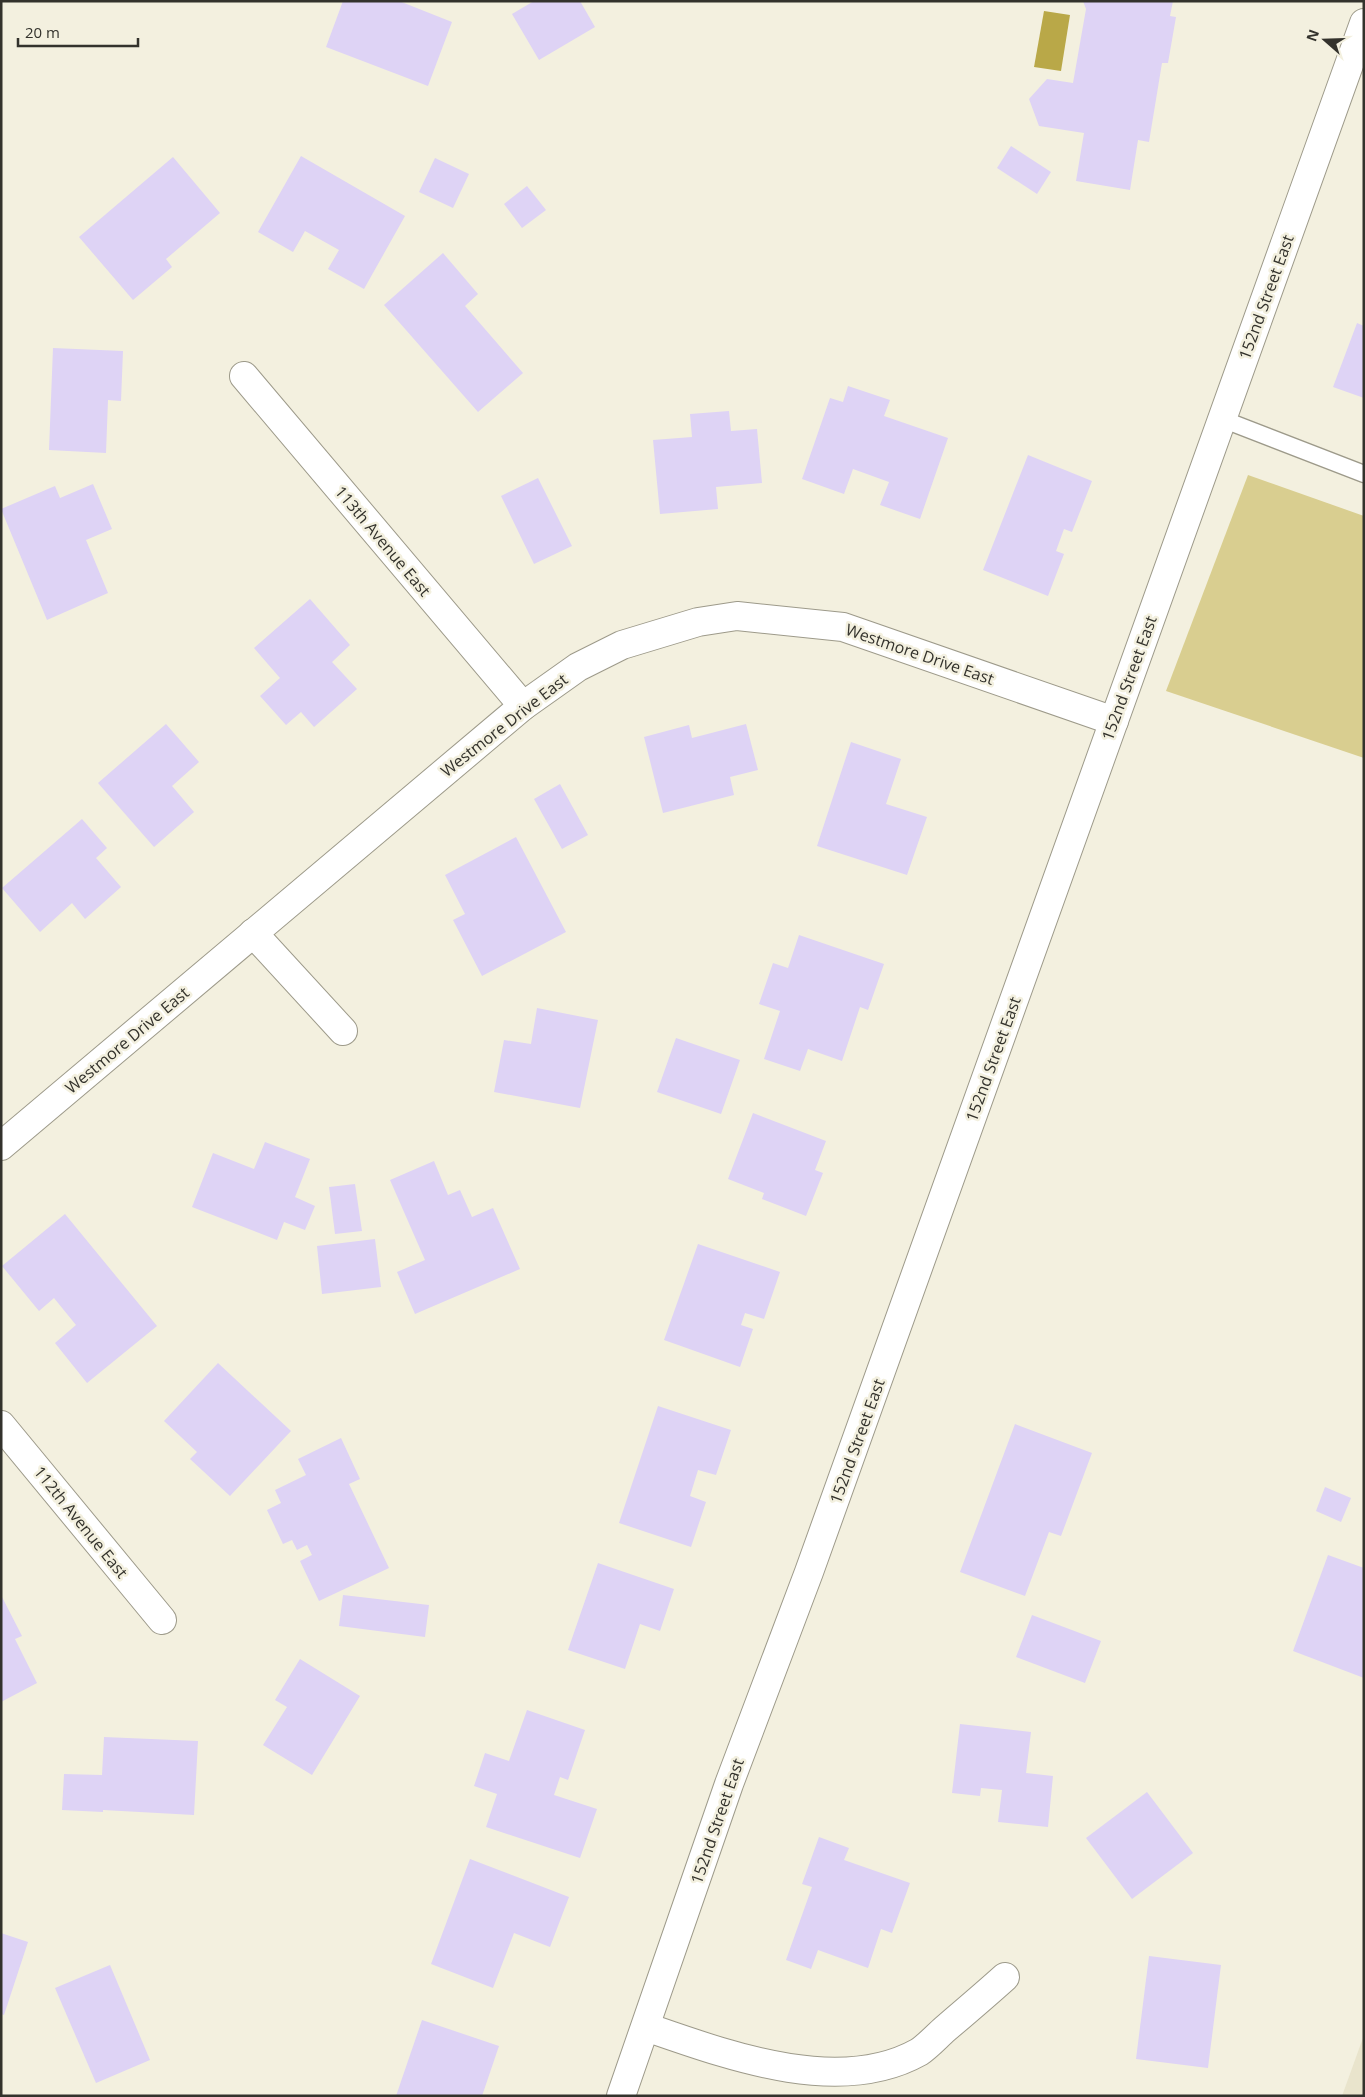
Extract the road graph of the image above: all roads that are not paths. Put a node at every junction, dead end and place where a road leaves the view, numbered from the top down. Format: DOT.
graph roads {
  1 [pos="1364,23"];
  2 [pos="244,376"];
  3 [pos="1222,419"];
  4 [pos="1364,474"];
  5 [pos="523,706"];
  6 [pos="1114,721"];
  7 [pos="253,933"];
  8 [pos="343,1030"];
  9 [pos="1,1146"];
  10 [pos="1,1425"];
  11 [pos="162,1620"];
  12 [pos="1005,1977"];
  13 [pos="646,2028"];
  14 [pos="621,2096"];
  1 -- 3 [label="street, 152nd Street East"];
  2 -- 5 [label="street, 113th Avenue East"];
  3 -- 4 [label="lane"];
  3 -- 6 [label="street, 152nd Street East"];
  5 -- 6 [label="street, Westmore Drive East"];
  5 -- 7 [label="street, Westmore Drive East"];
  6 -- 13 [label="street, 152nd Street East"];
  7 -- 8 [label="street"];
  7 -- 9 [label="street, Westmore Drive East"];
  10 -- 11 [label="street, 112th Avenue East"];
  12 -- 13 [label="street"];
  13 -- 14 [label="street, 152nd Street East"];
}
